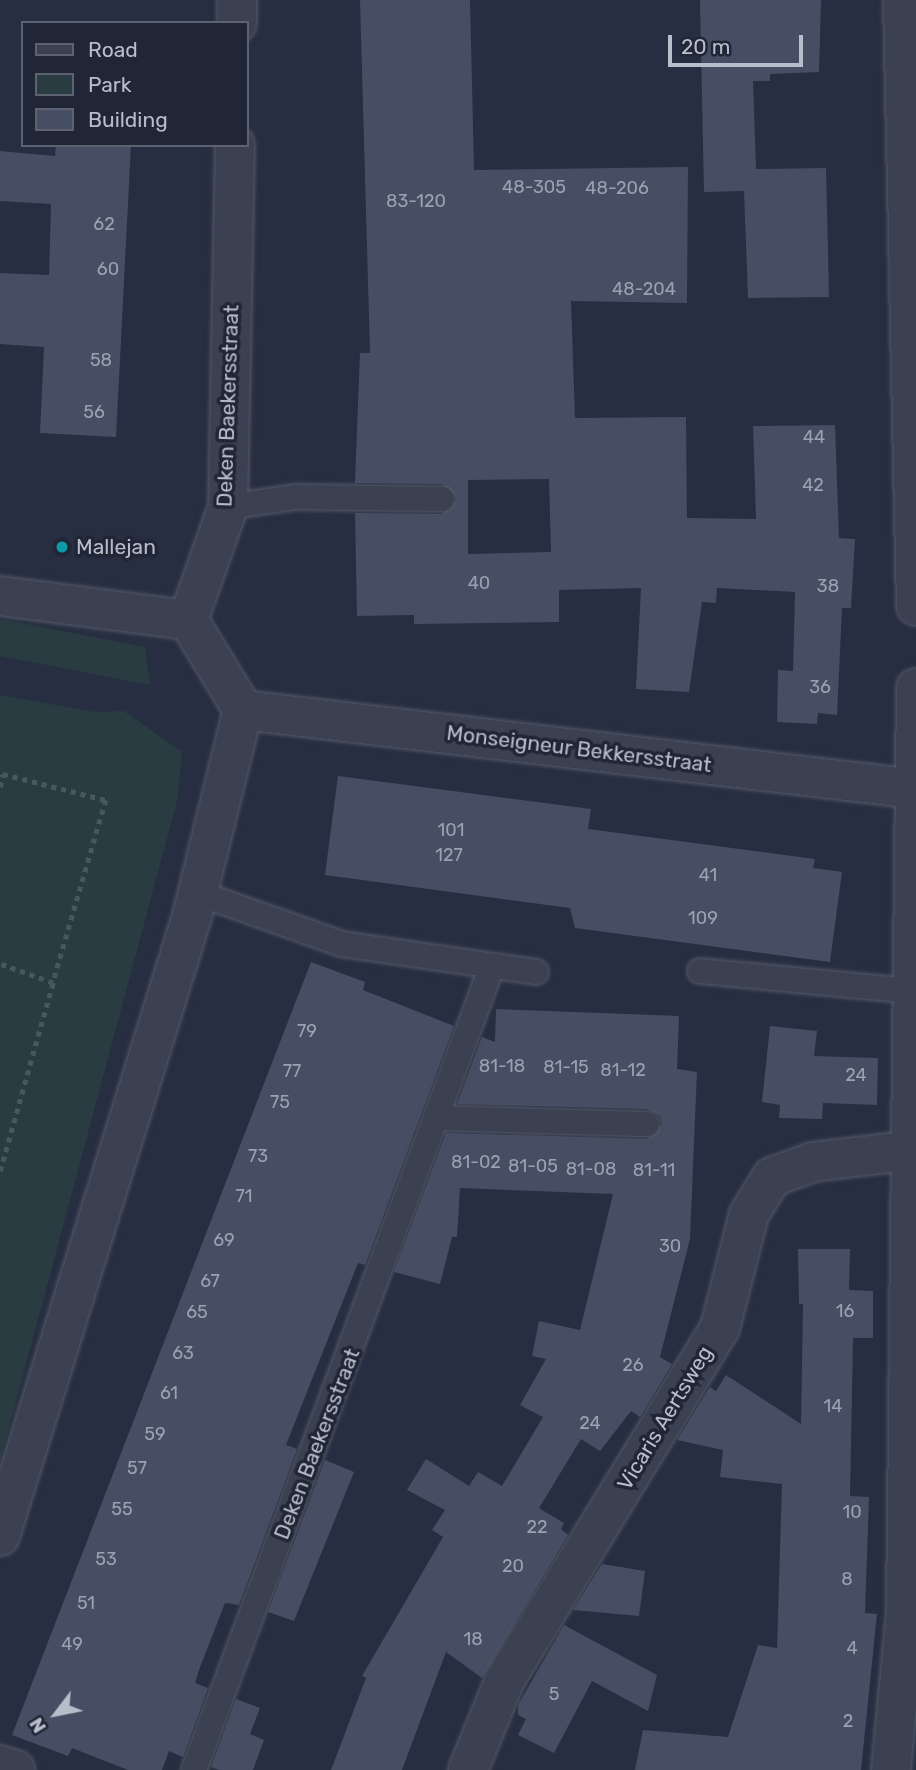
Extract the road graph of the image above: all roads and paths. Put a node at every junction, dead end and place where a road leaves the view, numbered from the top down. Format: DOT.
graph roads {
  1 [pos="237,0"];
  2 [pos="903,0"];
  3 [pos="237,21"];
  4 [pos="910,76"];
  5 [pos="235,147"];
  6 [pos="442,499"];
  7 [pos="228,507"];
  8 [pos="0,596"];
  9 [pos="916,606"];
  10 [pos="188,620"];
  11 [pos="916,688"];
  12 [pos="243,710"];
  13 [pos="0,787"];
  14 [pos="915,789"];
  15 [pos="198,893"];
  16 [pos="0,964"];
  17 [pos="492,967"];
  18 [pos="700,971"];
  19 [pos="536,972"];
  20 [pos="53,983"];
  21 [pos="911,991"];
  22 [pos="440,1118"];
  23 [pos="647,1124"];
  24 [pos="912,1151"];
  25 [pos="0,1171"];
  26 [pos="0,1536"];
  27 [pos="911,1610"];
  28 [pos="0,1765"];
  29 [pos="15,1770"];
  30 [pos="194,1770"];
  31 [pos="468,1770"];
  32 [pos="891,1770"];
  1 -- 3 [label="street"];
  2 -- 4 [label="street"];
  4 -- 9 [label="street"];
  5 -- 7 [label="street, Deken Baekersstraat"];
  6 -- 7 [label="lane"];
  7 -- 10 [label="street, Deken Baekersstraat"];
  8 -- 10 [label="street"];
  10 -- 12 [label="street"];
  11 -- 14 [label="street"];
  12 -- 14 [label="street, Monseigneur Bekkersstraat"];
  12 -- 15 [label="street"];
  13 -- 20 [label="path"];
  14 -- 21 [label="street"];
  15 -- 17 [label="lane"];
  15 -- 26 [label="street"];
  16 -- 20 [label="path"];
  17 -- 19 [label="lane"];
  17 -- 22 [label="lane, Deken Baekersstraat"];
  18 -- 21 [label="lane"];
  20 -- 25 [label="path"];
  21 -- 24 [label="street"];
  22 -- 23 [label="lane"];
  22 -- 30 [label="lane, Deken Baekersstraat"];
  24 -- 27 [label="street"];
  24 -- 31 [label="street, Vicaris Aertsweg"];
  27 -- 32 [label="street"];
  28 -- 29 [label="street"];
}
